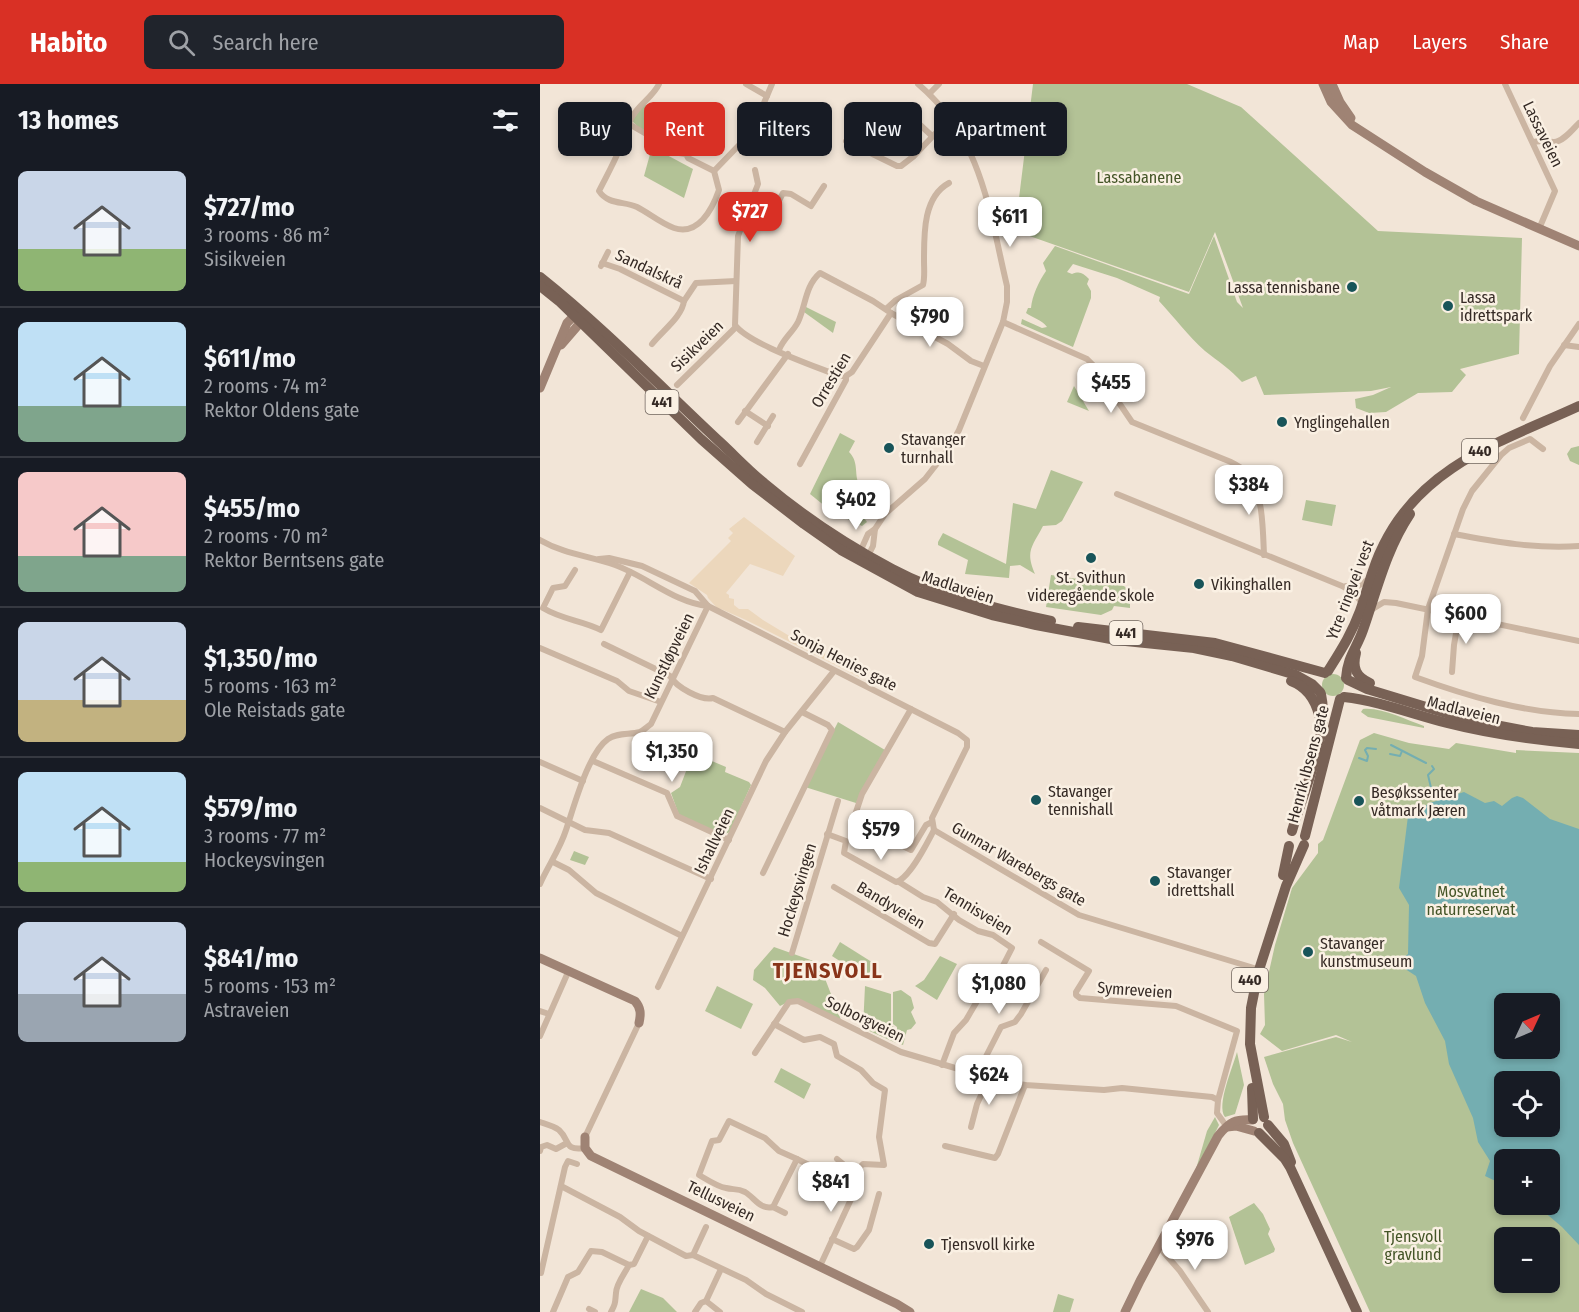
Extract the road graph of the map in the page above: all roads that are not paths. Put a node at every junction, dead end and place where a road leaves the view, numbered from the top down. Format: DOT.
graph roads {
  1 [pos="659,84"];
  2 [pos="746,84"];
  3 [pos="771,84"];
  4 [pos="918,84"];
  5 [pos="939,84"];
  6 [pos="1323,84"];
  7 [pos="1332,84"];
  8 [pos="1505,84"];
  9 [pos="930,93"];
  10 [pos="767,96"];
  11 [pos="938,102"];
  12 [pos="632,117"];
  13 [pos="632,126"];
  14 [pos="1577,126"];
  15 [pos="922,127"];
  16 [pos="1362,131"];
  17 [pos="1579,134"];
  18 [pos="932,136"];
  19 [pos="1533,142"];
  20 [pos="922,147"];
  21 [pos="616,156"];
  22 [pos="877,156"];
  23 [pos="914,156"];
  24 [pos="973,156"];
  25 [pos="755,170"];
  26 [pos="714,171"];
  27 [pos="949,183"];
  28 [pos="824,186"];
  29 [pos="743,223"];
  30 [pos="1539,230"];
  31 [pos="1579,246"];
  32 [pos="608,252"];
  33 [pos="540,276"];
  34 [pos="736,281"];
  35 [pos="540,286"];
  36 [pos="684,301"];
  37 [pos="889,311"];
  38 [pos="579,317"];
  39 [pos="1003,322"];
  40 [pos="1579,324"];
  41 [pos="736,327"];
  42 [pos="612,339"];
  43 [pos="652,344"];
  44 [pos="1563,345"];
  45 [pos="1579,347"];
  46 [pos="779,350"];
  47 [pos="788,354"];
  48 [pos="984,366"];
  49 [pos="846,376"];
  50 [pos="677,385"];
  51 [pos="540,388"];
  52 [pos="1579,406"];
  53 [pos="746,411"];
  54 [pos="1579,411"];
  55 [pos="773,416"];
  56 [pos="1523,418"];
  57 [pos="738,422"];
  58 [pos="768,426"];
  59 [pos="757,442"];
  60 [pos="1543,449"];
  61 [pos="800,464"];
  62 [pos="1117,494"];
  63 [pos="874,529"];
  64 [pos="1454,534"];
  65 [pos="540,540"];
  66 [pos="1579,546"];
  67 [pos="1264,555"];
  68 [pos="864,557"];
  69 [pos="596,560"];
  70 [pos="575,570"];
  71 [pos="630,572"];
  72 [pos="1373,581"];
  73 [pos="1342,586"];
  74 [pos="1396,603"];
  75 [pos="708,606"];
  76 [pos="1366,607"];
  77 [pos="1428,609"];
  78 [pos="1459,616"];
  79 [pos="1362,635"];
  80 [pos="1579,641"];
  81 [pos="604,644"];
  82 [pos="540,648"];
  83 [pos="834,671"];
  84 [pos="1282,671"];
  85 [pos="1327,672"];
  86 [pos="1452,672"];
  87 [pos="1347,679"];
  88 [pos="672,680"];
  89 [pos="1321,693"];
  90 [pos="1382,693"];
  91 [pos="1342,698"];
  92 [pos="661,702"];
  93 [pos="911,709"];
  94 [pos="802,712"];
  95 [pos="1579,714"];
  96 [pos="1320,731"];
  97 [pos="786,732"];
  98 [pos="1579,735"];
  99 [pos="967,740"];
  100 [pos="1579,744"];
  101 [pos="592,761"];
  102 [pos="540,762"];
  103 [pos="583,781"];
  104 [pos="838,801"];
  105 [pos="540,808"];
  106 [pos="568,822"];
  107 [pos="932,822"];
  108 [pos="934,830"];
  109 [pos="1292,831"];
  110 [pos="827,834"];
  111 [pos="729,840"];
  112 [pos="1304,840"];
  113 [pos="1289,846"];
  114 [pos="553,862"];
  115 [pos="543,871"];
  116 [pos="763,873"];
  117 [pos="711,879"];
  118 [pos="899,882"];
  119 [pos="540,884"];
  120 [pos="834,887"];
  121 [pos="954,914"];
  122 [pos="682,936"];
  123 [pos="1041,942"];
  124 [pos="792,952"];
  125 [pos="540,957"];
  126 [pos="1254,968"];
  127 [pos="568,970"];
  128 [pos="1046,970"];
  129 [pos="658,987"];
  130 [pos="540,1011"];
  131 [pos="549,1014"];
  132 [pos="639,1023"];
  133 [pos="774,1024"];
  134 [pos="540,1036"];
  135 [pos="755,1053"];
  136 [pos="942,1065"];
  137 [pos="977,1074"];
  138 [pos="989,1078"];
  139 [pos="1025,1085"];
  140 [pos="1218,1100"];
  141 [pos="540,1122"];
  142 [pos="1258,1124"];
  143 [pos="971,1126"];
  144 [pos="1227,1127"];
  145 [pos="585,1137"];
  146 [pos="567,1143"];
  147 [pos="945,1146"];
  148 [pos="585,1148"];
  149 [pos="540,1151"];
  150 [pos="797,1158"];
  151 [pos="837,1159"];
  152 [pos="577,1164"];
  153 [pos="884,1165"];
  154 [pos="821,1171"];
  155 [pos="854,1173"];
  156 [pos="885,1173"];
  157 [pos="561,1186"];
  158 [pos="879,1194"];
  159 [pos="773,1207"];
  160 [pos="785,1213"];
  161 [pos="706,1227"];
  162 [pos="648,1236"];
  163 [pos="832,1239"];
  164 [pos="1159,1247"];
  165 [pos="693,1255"];
  166 [pos="628,1265"];
  167 [pos="820,1266"];
  168 [pos="721,1269"];
  169 [pos="541,1273"];
  170 [pos="706,1301"];
  171 [pos="553,1312"];
  172 [pos="611,1312"];
  173 [pos="696,1312"];
  174 [pos="720,1312"];
  175 [pos="802,1312"];
  176 [pos="910,1312"];
  177 [pos="1125,1312"];
  178 [pos="1208,1312"];
  179 [pos="1357,1312"];
  1 -- 12 [label="street"];
  2 -- 10 [label="street"];
  3 -- 10 [label="street"];
  4 -- 9 [label="street"];
  5 -- 9 [label="street"];
  6 -- 16 [label="street"];
  7 -- 16 [label="street"];
  8 -- 19 [label="street, Lassaveien"];
  9 -- 11 [label="street"];
  10 -- 26 [label="street"];
  13 -- 26 [label="street"];
  14 -- 17 [label="street"];
  14 -- 19 [label="street"];
  15 -- 18 [label="street"];
  16 -- 30 [label="street"];
  18 -- 20 [label="street"];
  19 -- 30 [label="street, Lassaveien"];
  21 -- 26 [label="street"];
  22 -- 23 [label="street"];
  24 -- 39 [label="street"];
  25 -- 29 [label="street, Sisikveien"];
  27 -- 37 [label="street, Orrestien"];
  28 -- 29 [label="street"];
  29 -- 34 [label="street, Sisikveien"];
  30 -- 31 [label="street"];
  32 -- 36 [label="street, Sandalskrå"];
  33 -- 38 [label="main road, Madlaveien / 441"];
  33 -- 42 [label="main road, Madlaveien / 441"];
  34 -- 36 [label="street, Sandalskrå"];
  34 -- 41 [label="street, Sisikveien"];
  35 -- 38 [label="main road, Madlaveien / 441"];
  36 -- 43 [label="street, Sandalskrå"];
  37 -- 46 [label="street"];
  37 -- 48 [label="street"];
  37 -- 49 [label="street, Orrestien"];
  38 -- 42 [label="main road, Madlaveien / 441"];
  38 -- 51 [label="street"];
  38 -- 68 [label="main road, Madlaveien / 441"];
  39 -- 48 [label="street"];
  39 -- 67 [label="street"];
  40 -- 44 [label="street"];
  41 -- 46 [label="street, Sisikveien"];
  41 -- 50 [label="street, Sisikveien"];
  42 -- 68 [label="main road, Madlaveien / 441"];
  44 -- 45 [label="street"];
  44 -- 56 [label="street"];
  46 -- 47 [label="street, Sisikveien"];
  47 -- 49 [label="street, Sisikveien"];
  47 -- 53 [label="street"];
  48 -- 63 [label="street"];
  49 -- 61 [label="street, Orrestien"];
  52 -- 72 [label="main road, Ytre ringvei vest / 440"];
  53 -- 57 [label="street"];
  53 -- 58 [label="street"];
  54 -- 72 [label="main road, Ytre ringvei vest / 440"];
  55 -- 58 [label="street"];
  58 -- 59 [label="street"];
  60 -- 64 [label="street"];
  62 -- 67 [label="street"];
  63 -- 68 [label="street"];
  63 -- 68 [label="street"];
  64 -- 66 [label="street"];
  64 -- 77 [label="street"];
  65 -- 69 [label="street, Sonja Henies gate"];
  67 -- 73 [label="street"];
  68 -- 84 [label="main road, Madlaveien / 441"];
  68 -- 85 [label="main road, Madlaveien / 441"];
  69 -- 71 [label="street, Sonja Henies gate"];
  69 -- 75 [label="street, Sonja Henies gate"];
  70 -- 71 [label="street"];
  71 -- 75 [label="street, Sonja Henies gate"];
  72 -- 73 [label="street"];
  72 -- 74 [label="street"];
  72 -- 76 [label="main road, Ytre ringvei vest / 440"];
  73 -- 76 [label="street"];
  74 -- 76 [label="street"];
  74 -- 77 [label="street"];
  75 -- 83 [label="street, Sonja Henies gate"];
  75 -- 88 [label="street, Kunstløpveien"];
  76 -- 79 [label="main road, Ytre ringvei vest / 440"];
  76 -- 85 [label="main road, Ytre ringvei vest / 440"];
  77 -- 78 [label="street"];
  77 -- 95 [label="street"];
  78 -- 80 [label="street"];
  78 -- 86 [label="street"];
  79 -- 87 [label="main road, Ytre ringvei vest / 440"];
  79 -- 90 [label="main road, 441"];
  81 -- 88 [label="street"];
  82 -- 92 [label="street"];
  83 -- 93 [label="street, Sonja Henies gate"];
  83 -- 94 [label="street, Ishallveien"];
  84 -- 89 [label="main road, Madlaveien / 441"];
  84 -- 96 [label="main road, 441"];
  85 -- 87 [label="main road, 441"];
  85 -- 89 [label="main road"];
  87 -- 90 [label="main road, Madlaveien / 441"];
  87 -- 91 [label="main road"];
  88 -- 92 [label="street, Kunstløpveien"];
  88 -- 97 [label="street"];
  89 -- 91 [label="main road, 441"];
  89 -- 96 [label="main road, Henrik Ibsens gate / 440"];
  90 -- 98 [label="main road, Madlaveien / 441"];
  91 -- 100 [label="main road, Madlaveien / 441"];
  91 -- 112 [label="main road, Henrik Ibsens gate / 440"];
  92 -- 101 [label="street, Kunstløpveien"];
  93 -- 99 [label="street, Sonja Henies gate"];
  93 -- 107 [label="street"];
  94 -- 97 [label="street, Ishallveien"];
  94 -- 116 [label="street"];
  96 -- 109 [label="main road, Henrik Ibsens gate / 440"];
  97 -- 111 [label="street, Ishallveien"];
  99 -- 107 [label="street, Gunnar Warebergs gate"];
  101 -- 103 [label="street, Kunstløpveien"];
  101 -- 111 [label="street"];
  102 -- 103 [label="street"];
  103 -- 106 [label="street, Kunstløpveien"];
  104 -- 110 [label="street, Hockeysvingen"];
  105 -- 106 [label="street"];
  106 -- 114 [label="street, Kunstløpveien"];
  106 -- 117 [label="street"];
  107 -- 108 [label="street, Gunnar Warebergs gate"];
  108 -- 118 [label="street"];
  108 -- 126 [label="street, Gunnar Warebergs gate"];
  109 -- 112 [label="main road"];
  109 -- 113 [label="main road, 440"];
  110 -- 118 [label="street, Hockeysvingen"];
  110 -- 124 [label="street, Hockeysvingen"];
  111 -- 117 [label="street, Ishallveien"];
  112 -- 113 [label="main road"];
  112 -- 142 [label="main road, Henrik Ibsens gate / 440"];
  113 -- 126 [label="main road, Henrik Ibsens gate / 440"];
  114 -- 115 [label="street, Kunstløpveien"];
  114 -- 122 [label="street"];
  115 -- 119 [label="street, Kunstløpveien"];
  117 -- 122 [label="street, Ishallveien"];
  118 -- 121 [label="street, Tennisveien"];
  120 -- 121 [label="street, Bandyveien"];
  121 -- 136 [label="street, Tennisveien"];
  122 -- 129 [label="street, Ishallveien"];
  123 -- 140 [label="street, Symreveien"];
  125 -- 127 [label="street"];
  126 -- 142 [label="main road, Henrik Ibsens gate / 440"];
  127 -- 131 [label="street"];
  127 -- 132 [label="street"];
  128 -- 137 [label="street"];
  130 -- 131 [label="street"];
  131 -- 134 [label="street"];
  132 -- 145 [label="street"];
  133 -- 135 [label="street, Solborgveien"];
  133 -- 136 [label="street, Solborgveien"];
  133 -- 153 [label="street"];
  136 -- 137 [label="street, Solborgveien"];
  137 -- 138 [label="street, Solborgveien"];
  138 -- 139 [label="street, Solborgveien"];
  138 -- 143 [label="street"];
  139 -- 140 [label="street, Solborgveien"];
  139 -- 147 [label="street"];
  140 -- 144 [label="street"];
  141 -- 146 [label="street"];
  142 -- 144 [label="street"];
  142 -- 179 [label="main road, Henrik Ibsens gate / 440"];
  144 -- 164 [label="street"];
  145 -- 148 [label="street"];
  146 -- 148 [label="street"];
  146 -- 149 [label="street"];
  148 -- 167 [label="street, Tellusveien"];
  150 -- 154 [label="street"];
  150 -- 159 [label="street"];
  150 -- 159 [label="street"];
  151 -- 155 [label="street"];
  152 -- 157 [label="street"];
  153 -- 155 [label="street"];
  153 -- 156 [label="street"];
  155 -- 163 [label="street"];
  157 -- 162 [label="street"];
  157 -- 169 [label="street"];
  158 -- 163 [label="street"];
  159 -- 160 [label="street"];
  161 -- 165 [label="street"];
  162 -- 165 [label="street"];
  162 -- 166 [label="street"];
  163 -- 167 [label="street"];
  164 -- 177 [label="street"];
  164 -- 178 [label="street"];
  165 -- 168 [label="street"];
  166 -- 171 [label="street"];
  166 -- 172 [label="street"];
  167 -- 176 [label="street, Tellusveien"];
  168 -- 170 [label="street"];
  168 -- 175 [label="street"];
  170 -- 173 [label="street"];
  170 -- 174 [label="street"];
}
